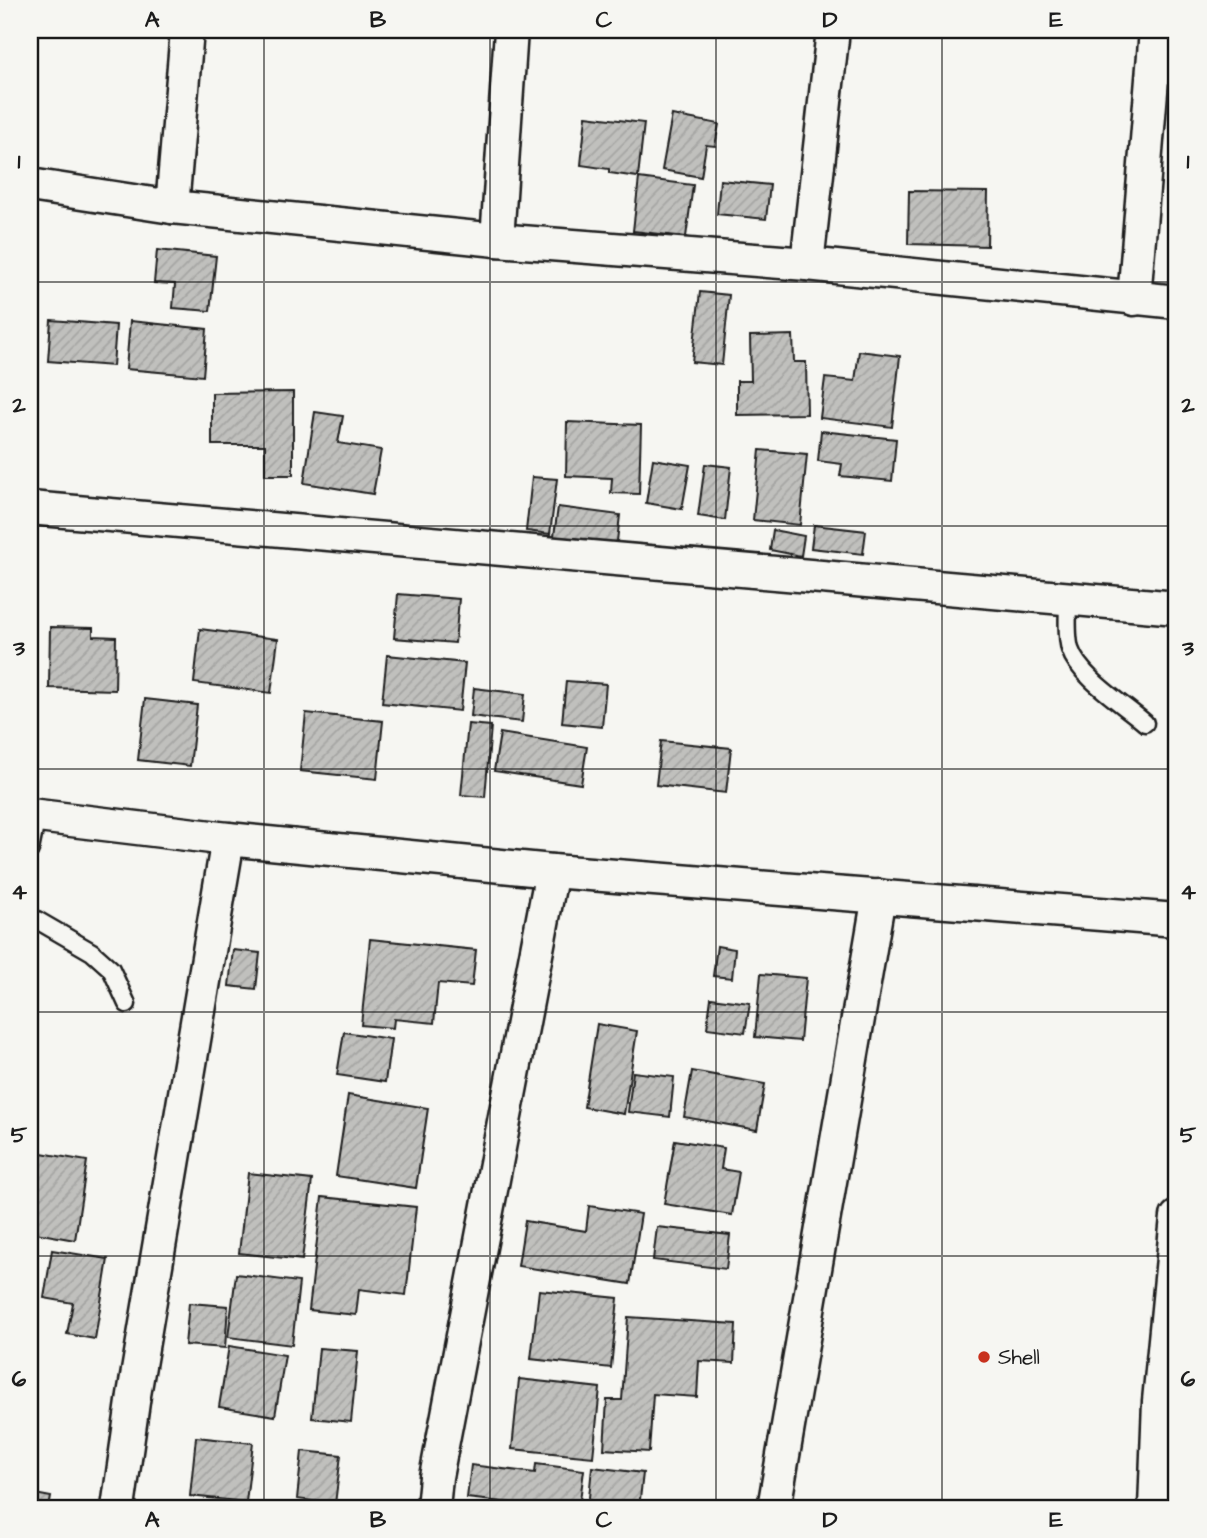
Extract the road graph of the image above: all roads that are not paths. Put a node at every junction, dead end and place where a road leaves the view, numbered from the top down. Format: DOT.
graph roads {
  1 [pos="187,30"];
  2 [pos="511,30"];
  3 [pos="833,30"];
  4 [pos="1157,30"];
  5 [pos="30,185"];
  6 [pos="172,206"];
  7 [pos="497,240"];
  8 [pos="807,264"];
  9 [pos="1134,299"];
  10 [pos="1177,302"];
  11 [pos="30,508"];
  12 [pos="1068,599"];
  13 [pos="1177,608"];
  14 [pos="1145,723"];
  15 [pos="33,815"];
  16 [pos="228,838"];
  17 [pos="30,850"];
  18 [pos="552,871"];
  19 [pos="879,896"];
  20 [pos="30,916"];
  21 [pos="1177,920"];
  22 [pos="127,1004"];
  23 [pos="1177,1217"];
  24 [pos="118,1508"];
  25 [pos="433,1508"];
  26 [pos="775,1508"];
  27 [pos="1155,1508"];
  1 -- 6 [label="street"];
  2 -- 7 [label="street"];
  3 -- 8 [label="street"];
  4 -- 9 [label="street"];
  5 -- 6 [label="street"];
  6 -- 7 [label="street"];
  7 -- 8 [label="street"];
  8 -- 9 [label="street"];
  9 -- 10 [label="street"];
  11 -- 12 [label="street"];
  12 -- 13 [label="street"];
  12 -- 14 [label="lane"];
  15 -- 16 [label="street"];
  15 -- 17 [label="lane"];
  16 -- 18 [label="street"];
  16 -- 24 [label="street"];
  18 -- 19 [label="street"];
  18 -- 25 [label="street"];
  19 -- 21 [label="street"];
  19 -- 26 [label="street"];
  20 -- 22 [label="lane"];
  23 -- 27 [label="street"];
}
